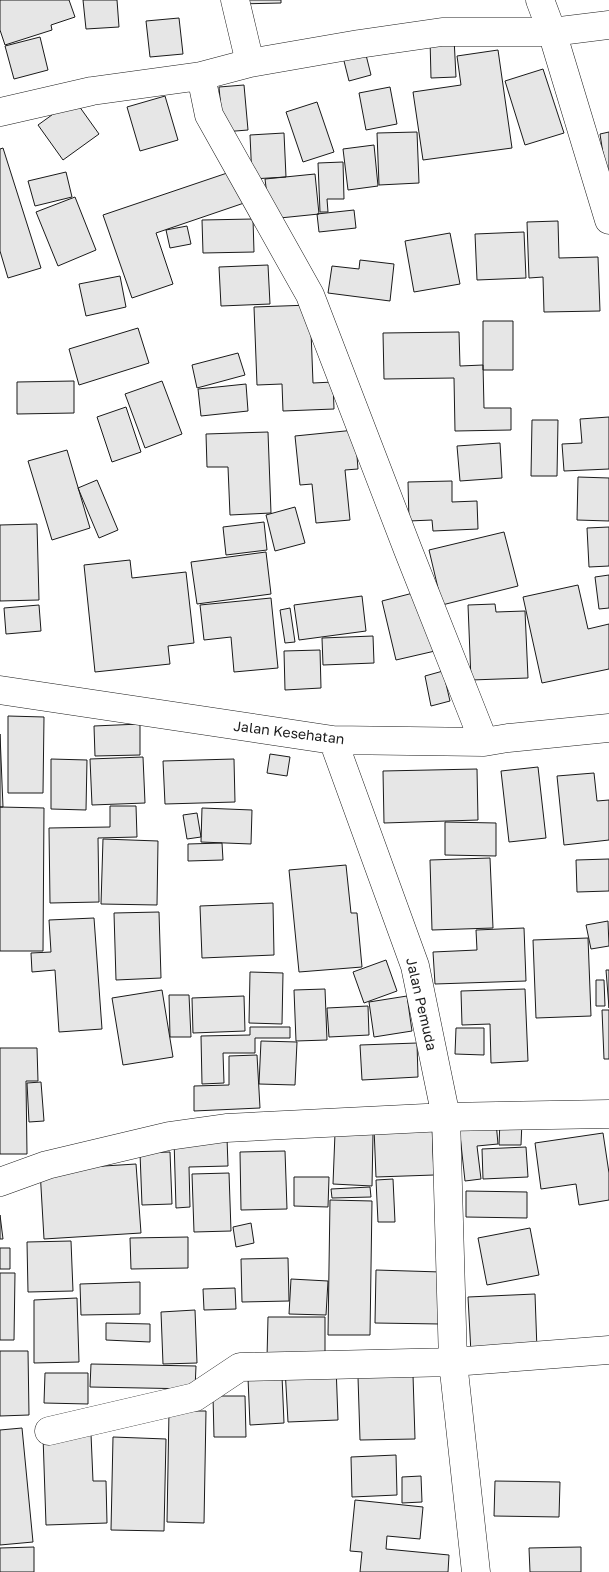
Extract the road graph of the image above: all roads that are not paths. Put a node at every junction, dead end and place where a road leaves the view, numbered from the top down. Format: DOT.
graph roads {
  1 [pos="235,0"];
  2 [pos="540,0"];
  3 [pos="609,25"];
  4 [pos="552,32"];
  5 [pos="250,63"];
  6 [pos="201,76"];
  7 [pos="0,112"];
  8 [pos="609,220"];
  9 [pos="0,690"];
  10 [pos="609,728"];
  11 [pos="332,740"];
  12 [pos="484,742"];
  13 [pos="609,1114"];
  14 [pos="446,1117"];
  15 [pos="0,1182"];
  16 [pos="609,1350"];
  17 [pos="453,1362"];
  18 [pos="49,1431"];
  19 [pos="476,1572"];
  1 -- 5 [label="street"];
  2 -- 4 [label="street"];
  3 -- 4 [label="street"];
  4 -- 5 [label="street"];
  4 -- 8 [label="street"];
  5 -- 6 [label="street"];
  6 -- 7 [label="street"];
  6 -- 12 [label="street"];
  9 -- 11 [label="street, Jalan Kesehatan"];
  10 -- 12 [label="street, Jalan Kesehatan"];
  11 -- 12 [label="street, Jalan Kesehatan"];
  11 -- 14 [label="street, Jalan Pemuda"];
  13 -- 14 [label="street"];
  14 -- 15 [label="street"];
  14 -- 17 [label="street, Jalan Pemuda"];
  16 -- 17 [label="street"];
  17 -- 18 [label="street"];
  17 -- 19 [label="street, Jalan Pemuda"];
}
